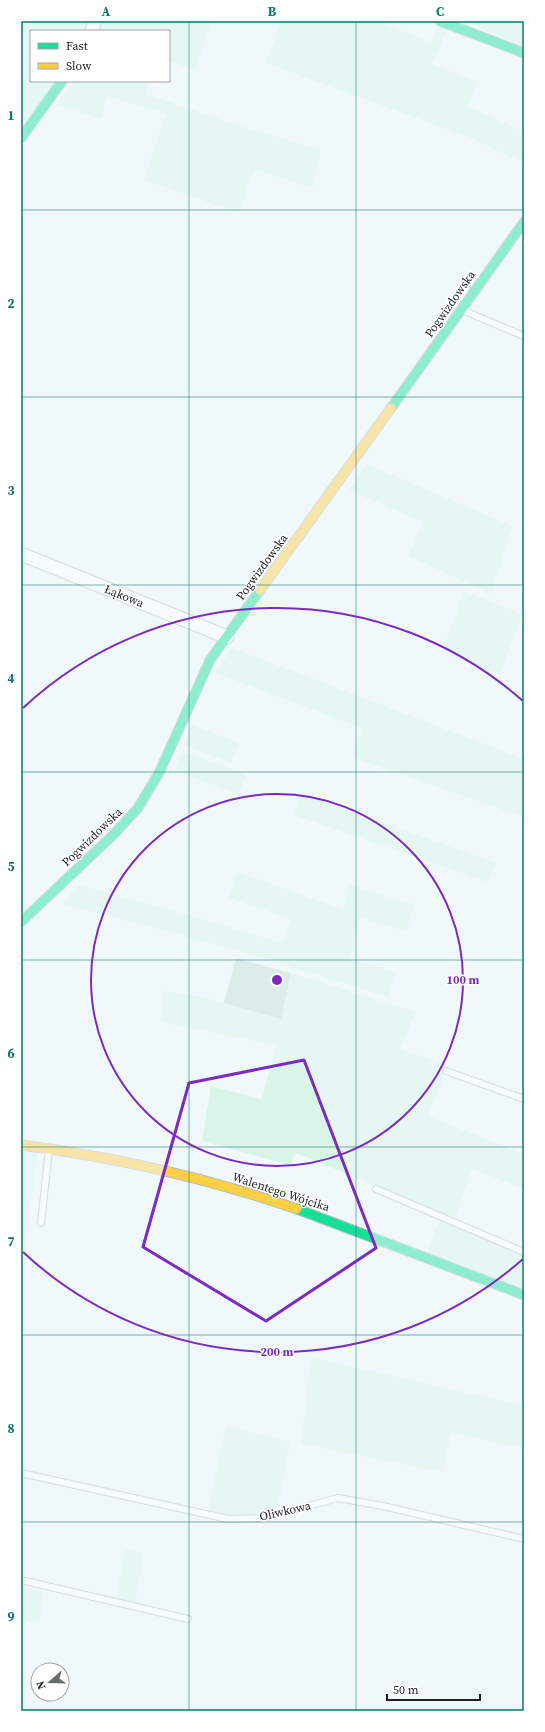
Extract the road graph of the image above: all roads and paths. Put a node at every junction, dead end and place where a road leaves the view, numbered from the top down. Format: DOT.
graph roads {
  1 [pos="440,21"];
  2 [pos="524,54"];
  3 [pos="61,82"];
  4 [pos="21,138"];
  5 [pos="524,222"];
  6 [pos="461,310"];
  7 [pos="524,336"];
  8 [pos="21,554"];
  9 [pos="227,637"];
  10 [pos="21,922"];
  11 [pos="446,1071"];
  12 [pos="524,1099"];
  13 [pos="21,1145"];
  14 [pos="50,1148"];
  15 [pos="376,1189"];
  16 [pos="41,1223"];
  17 [pos="524,1252"];
  18 [pos="524,1295"];
  19 [pos="21,1473"];
  20 [pos="524,1540"];
  21 [pos="21,1580"];
  22 [pos="188,1619"];
  1 -- 2 [label="street"];
  3 -- 4 [label="street"];
  5 -- 6 [label="street, Pogwizdowska"];
  6 -- 7 [label="lane"];
  6 -- 9 [label="street, Pogwizdowska"];
  8 -- 9 [label="street, Łąkowa"];
  9 -- 10 [label="street, Pogwizdowska"];
  11 -- 12 [label="lane"];
  13 -- 14 [label="street, Walentego Wójcika"];
  14 -- 16 [label="lane"];
  14 -- 18 [label="street, Walentego Wójcika"];
  15 -- 17 [label="lane"];
  19 -- 20 [label="lane, Oliwkowa"];
  21 -- 22 [label="lane"];
}
